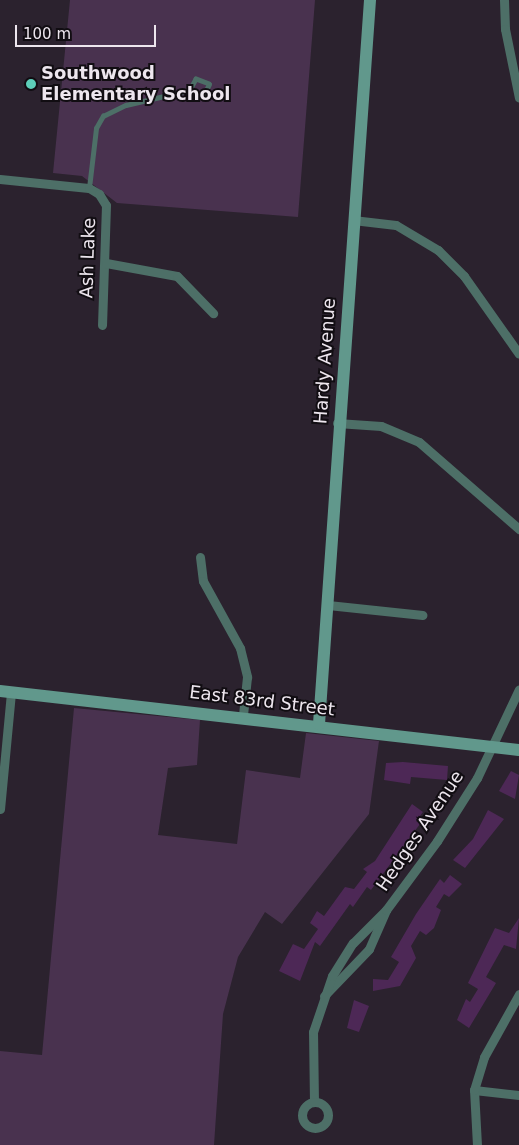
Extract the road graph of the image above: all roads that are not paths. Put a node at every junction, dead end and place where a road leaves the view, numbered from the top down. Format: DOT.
graph roads {
  1 [pos="370,0"];
  2 [pos="504,0"];
  3 [pos="190,90"];
  4 [pos="519,98"];
  5 [pos="0,179"];
  6 [pos="88,188"];
  7 [pos="353,220"];
  8 [pos="106,263"];
  9 [pos="213,313"];
  10 [pos="102,325"];
  11 [pos="519,354"];
  12 [pos="337,423"];
  13 [pos="519,529"];
  14 [pos="200,557"];
  15 [pos="328,605"];
  16 [pos="422,615"];
  17 [pos="519,689"];
  18 [pos="5,691"];
  19 [pos="243,715"];
  20 [pos="318,724"];
  21 [pos="490,746"];
  22 [pos="519,750"];
  23 [pos="0,809"];
  24 [pos="386,910"];
  25 [pos="519,994"];
  26 [pos="324,996"];
  27 [pos="474,1090"];
  28 [pos="519,1095"];
  29 [pos="314,1102"];
  30 [pos="477,1145"];
  1 -- 7 [label="street, Hardy Avenue"];
  2 -- 4 [label="street"];
  3 -- 3 [label="lane"];
  3 -- 6 [label="lane"];
  5 -- 6 [label="street"];
  6 -- 8 [label="street, Ash Lake"];
  7 -- 11 [label="street"];
  7 -- 12 [label="street, Hardy Avenue"];
  8 -- 9 [label="street"];
  8 -- 10 [label="street, Ash Lake"];
  12 -- 13 [label="street"];
  12 -- 15 [label="street, Hardy Avenue"];
  14 -- 19 [label="street"];
  15 -- 16 [label="street"];
  15 -- 20 [label="street, Hardy Avenue"];
  17 -- 21 [label="street, Hedges Avenue"];
  18 -- 19 [label="street, East 83rd Street"];
  18 -- 23 [label="street"];
  19 -- 20 [label="street, East 83rd Street"];
  20 -- 21 [label="street, East 83rd Street"];
  21 -- 22 [label="street, East 83rd Street"];
  21 -- 24 [label="street, Hedges Avenue"];
  24 -- 26 [label="street"];
  24 -- 26 [label="street"];
  25 -- 27 [label="street"];
  26 -- 29 [label="street"];
  27 -- 28 [label="street"];
  27 -- 30 [label="street"];
}
